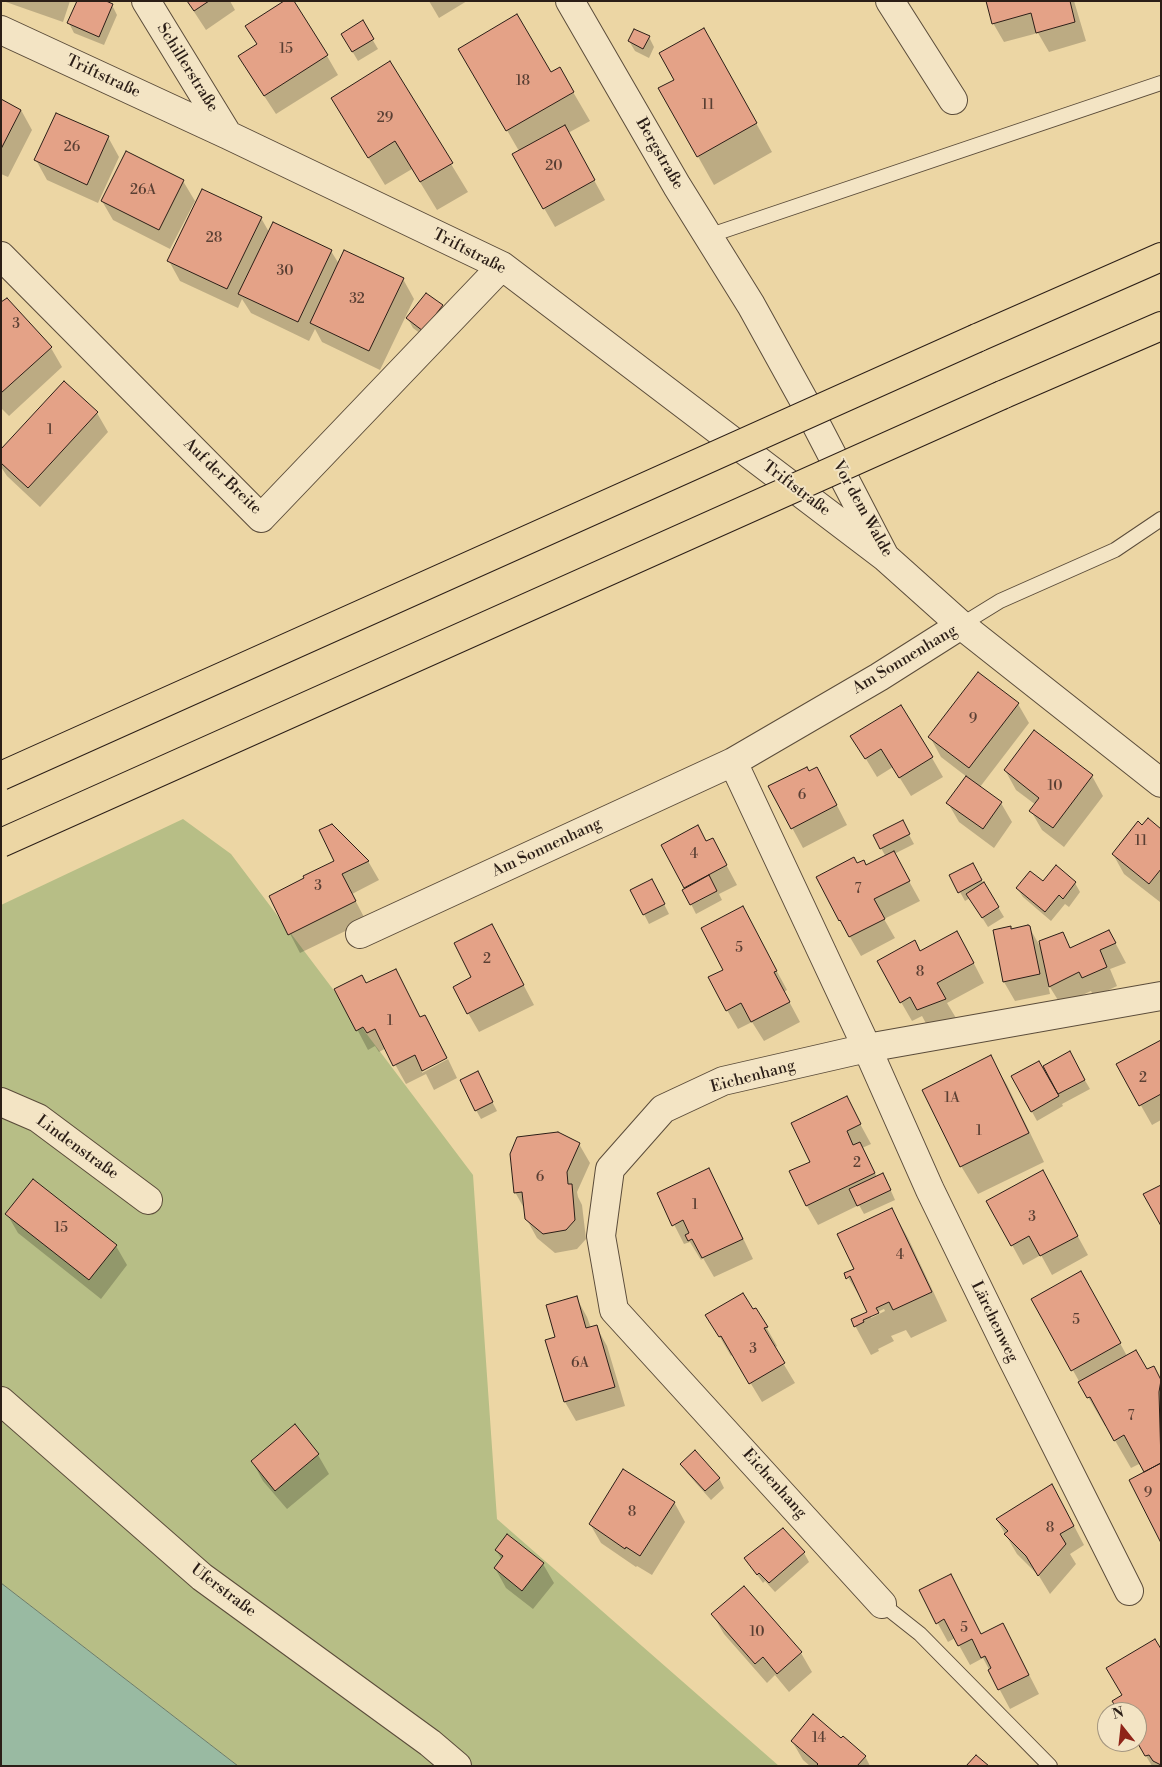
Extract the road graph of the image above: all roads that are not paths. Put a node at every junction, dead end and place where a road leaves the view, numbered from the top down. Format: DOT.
graph roads {
  1 [pos="146,1"];
  2 [pos="570,1"];
  3 [pos="890,1"];
  4 [pos="1,30"];
  5 [pos="1161,83"];
  6 [pos="953,100"];
  7 [pos="228,134"];
  8 [pos="708,236"];
  9 [pos="1,256"];
  10 [pos="1161,257"];
  11 [pos="502,266"];
  12 [pos="751,305"];
  13 [pos="1161,326"];
  14 [pos="803,399"];
  15 [pos="732,440"];
  16 [pos="1161,519"];
  17 [pos="885,557"];
  18 [pos="961,625"];
  19 [pos="733,762"];
  20 [pos="1,776"];
  21 [pos="1161,783"];
  22 [pos="1,843"];
  23 [pos="360,934"];
  24 [pos="1161,996"];
  25 [pos="867,1048"];
  26 [pos="1,1102"];
  27 [pos="148,1200"];
  28 [pos="1,1401"];
  29 [pos="1129,1591"];
  30 [pos="882,1604"];
  31 [pos="456,1766"];
  32 [pos="1050,1766"];
  1 -- 7 [label="street, Schillerstraße"];
  2 -- 8 [label="street, Bergstraße"];
  3 -- 6 [label="street"];
  4 -- 7 [label="street, Triftstraße"];
  5 -- 8 [label="lane"];
  7 -- 11 [label="street, Triftstraße"];
  8 -- 12 [label="street, Bergstraße"];
  9 -- 11 [label="street, Auf der Breite"];
  10 -- 20 [label="highway, bridge"];
  11 -- 15 [label="street, Triftstraße"];
  12 -- 14 [label="street, Vor dem Walde"];
  13 -- 22 [label="highway, bridge"];
  14 -- 15 [label="street"];
  14 -- 17 [label="street, Vor dem Walde"];
  15 -- 17 [label="street, Triftstraße"];
  16 -- 18 [label="lane"];
  17 -- 18 [label="street, Vor dem Walde"];
  18 -- 19 [label="street, Am Sonnenhang"];
  18 -- 21 [label="street, Am Sonnenhang"];
  19 -- 23 [label="street, Am Sonnenhang"];
  19 -- 25 [label="street"];
  24 -- 25 [label="street, Eichenhang"];
  25 -- 29 [label="street, Lärchenweg"];
  25 -- 30 [label="street, Eichenhang"];
  26 -- 27 [label="street, Lindenstraße"];
  28 -- 31 [label="street, Uferstraße"];
  30 -- 32 [label="lane"];
}
